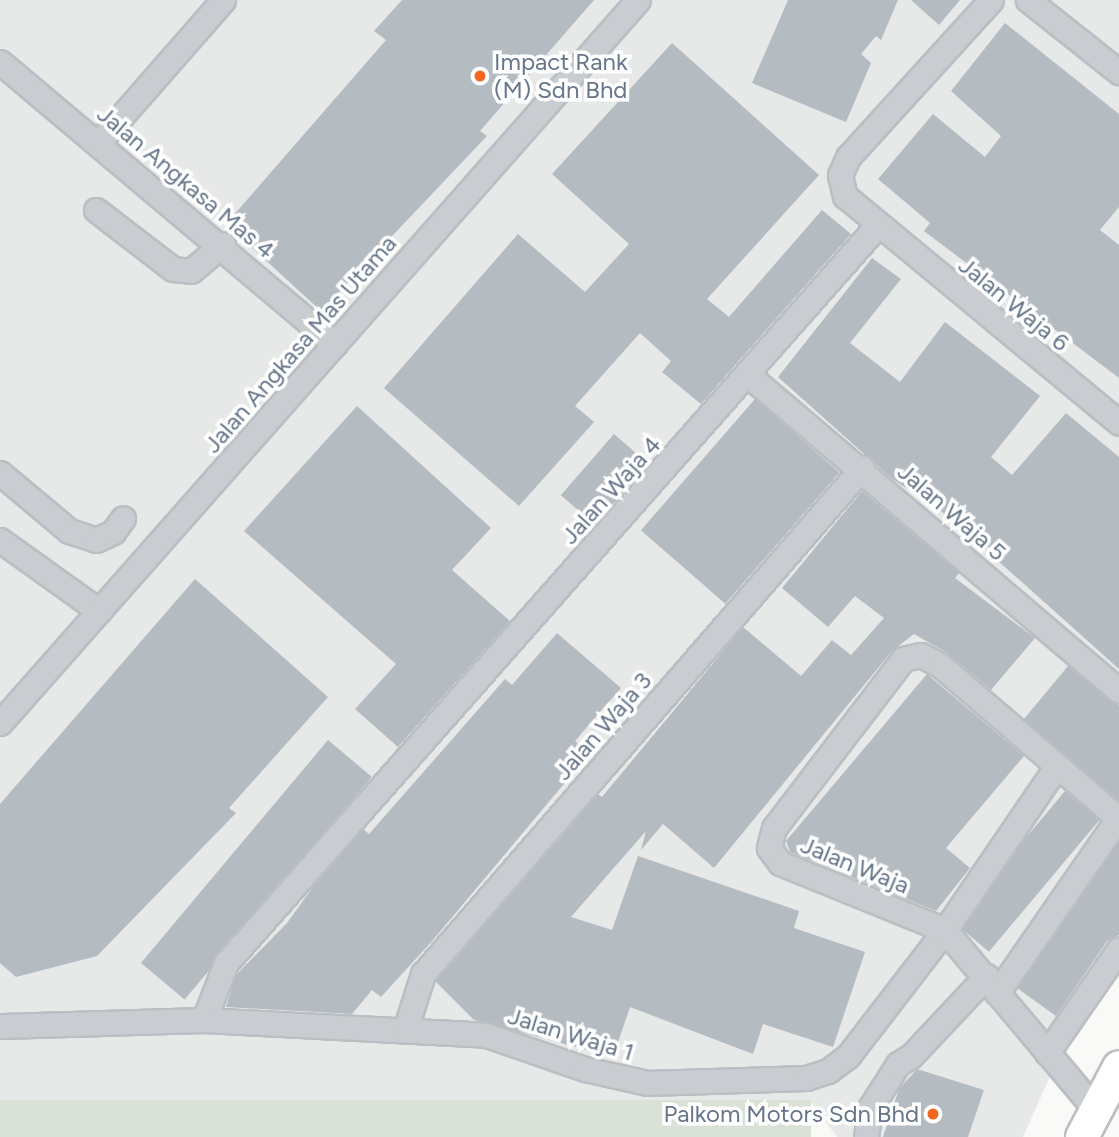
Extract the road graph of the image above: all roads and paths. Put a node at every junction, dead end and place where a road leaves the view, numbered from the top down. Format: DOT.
graph roads {
  1 [pos="223,0"];
  2 [pos="638,0"];
  3 [pos="992,0"];
  4 [pos="1028,0"];
  5 [pos="0,62"];
  6 [pos="1119,72"];
  7 [pos="98,143"];
  8 [pos="96,210"];
  9 [pos="877,226"];
  10 [pos="223,244"];
  11 [pos="335,344"];
  12 [pos="748,375"];
  13 [pos="1119,424"];
  14 [pos="862,468"];
  15 [pos="0,473"];
  16 [pos="123,518"];
  17 [pos="5,552"];
  18 [pos="99,611"];
  19 [pos="1119,691"];
  20 [pos="0,723"];
  21 [pos="1056,767"];
  22 [pos="1119,819"];
  23 [pos="946,930"];
  24 [pos="1119,949"];
  25 [pos="992,984"];
  26 [pos="204,1020"];
  27 [pos="2,1026"];
  28 [pos="405,1030"];
  29 [pos="1047,1053"];
  30 [pos="1119,1067"];
  31 [pos="1095,1109"];
  32 [pos="866,1137"];
  33 [pos="1082,1137"];
  1 -- 7 [label="street"];
  2 -- 11 [label="street, Jalan Angkasa Mas Utama"];
  3 -- 9 [label="street"];
  4 -- 6 [label="street"];
  5 -- 7 [label="street, Jalan Angkasa Mas 4"];
  7 -- 10 [label="street, Jalan Angkasa Mas 4"];
  8 -- 10 [label="street"];
  9 -- 12 [label="street, Jalan Waja 4"];
  9 -- 13 [label="street, Jalan Waja 6"];
  10 -- 11 [label="street, Jalan Angkasa Mas 4"];
  11 -- 18 [label="street, Jalan Angkasa Mas Utama"];
  12 -- 14 [label="street, Jalan Waja 5"];
  12 -- 26 [label="street, Jalan Waja 4"];
  14 -- 19 [label="street, Jalan Waja 5"];
  14 -- 28 [label="street, Jalan Waja 3"];
  15 -- 16 [label="street"];
  17 -- 18 [label="street"];
  18 -- 20 [label="street, Jalan Angkasa Mas Utama"];
  21 -- 22 [label="street"];
  21 -- 23 [label="street, Jalan Waja 1"];
  21 -- 23 [label="street, Jalan Waja"];
  22 -- 25 [label="street"];
  23 -- 25 [label="street, Jalan Waja"];
  23 -- 28 [label="street, Jalan Waja 1"];
  24 -- 29 [label="street"];
  25 -- 29 [label="street, Jalan Waja"];
  25 -- 32 [label="street"];
  26 -- 27 [label="street, Jalan Waja 1"];
  26 -- 28 [label="street, Jalan Waja 1"];
  29 -- 31 [label="street, Jalan Waja"];
  30 -- 31 [label="highway"];
  31 -- 33 [label="highway"];
}
